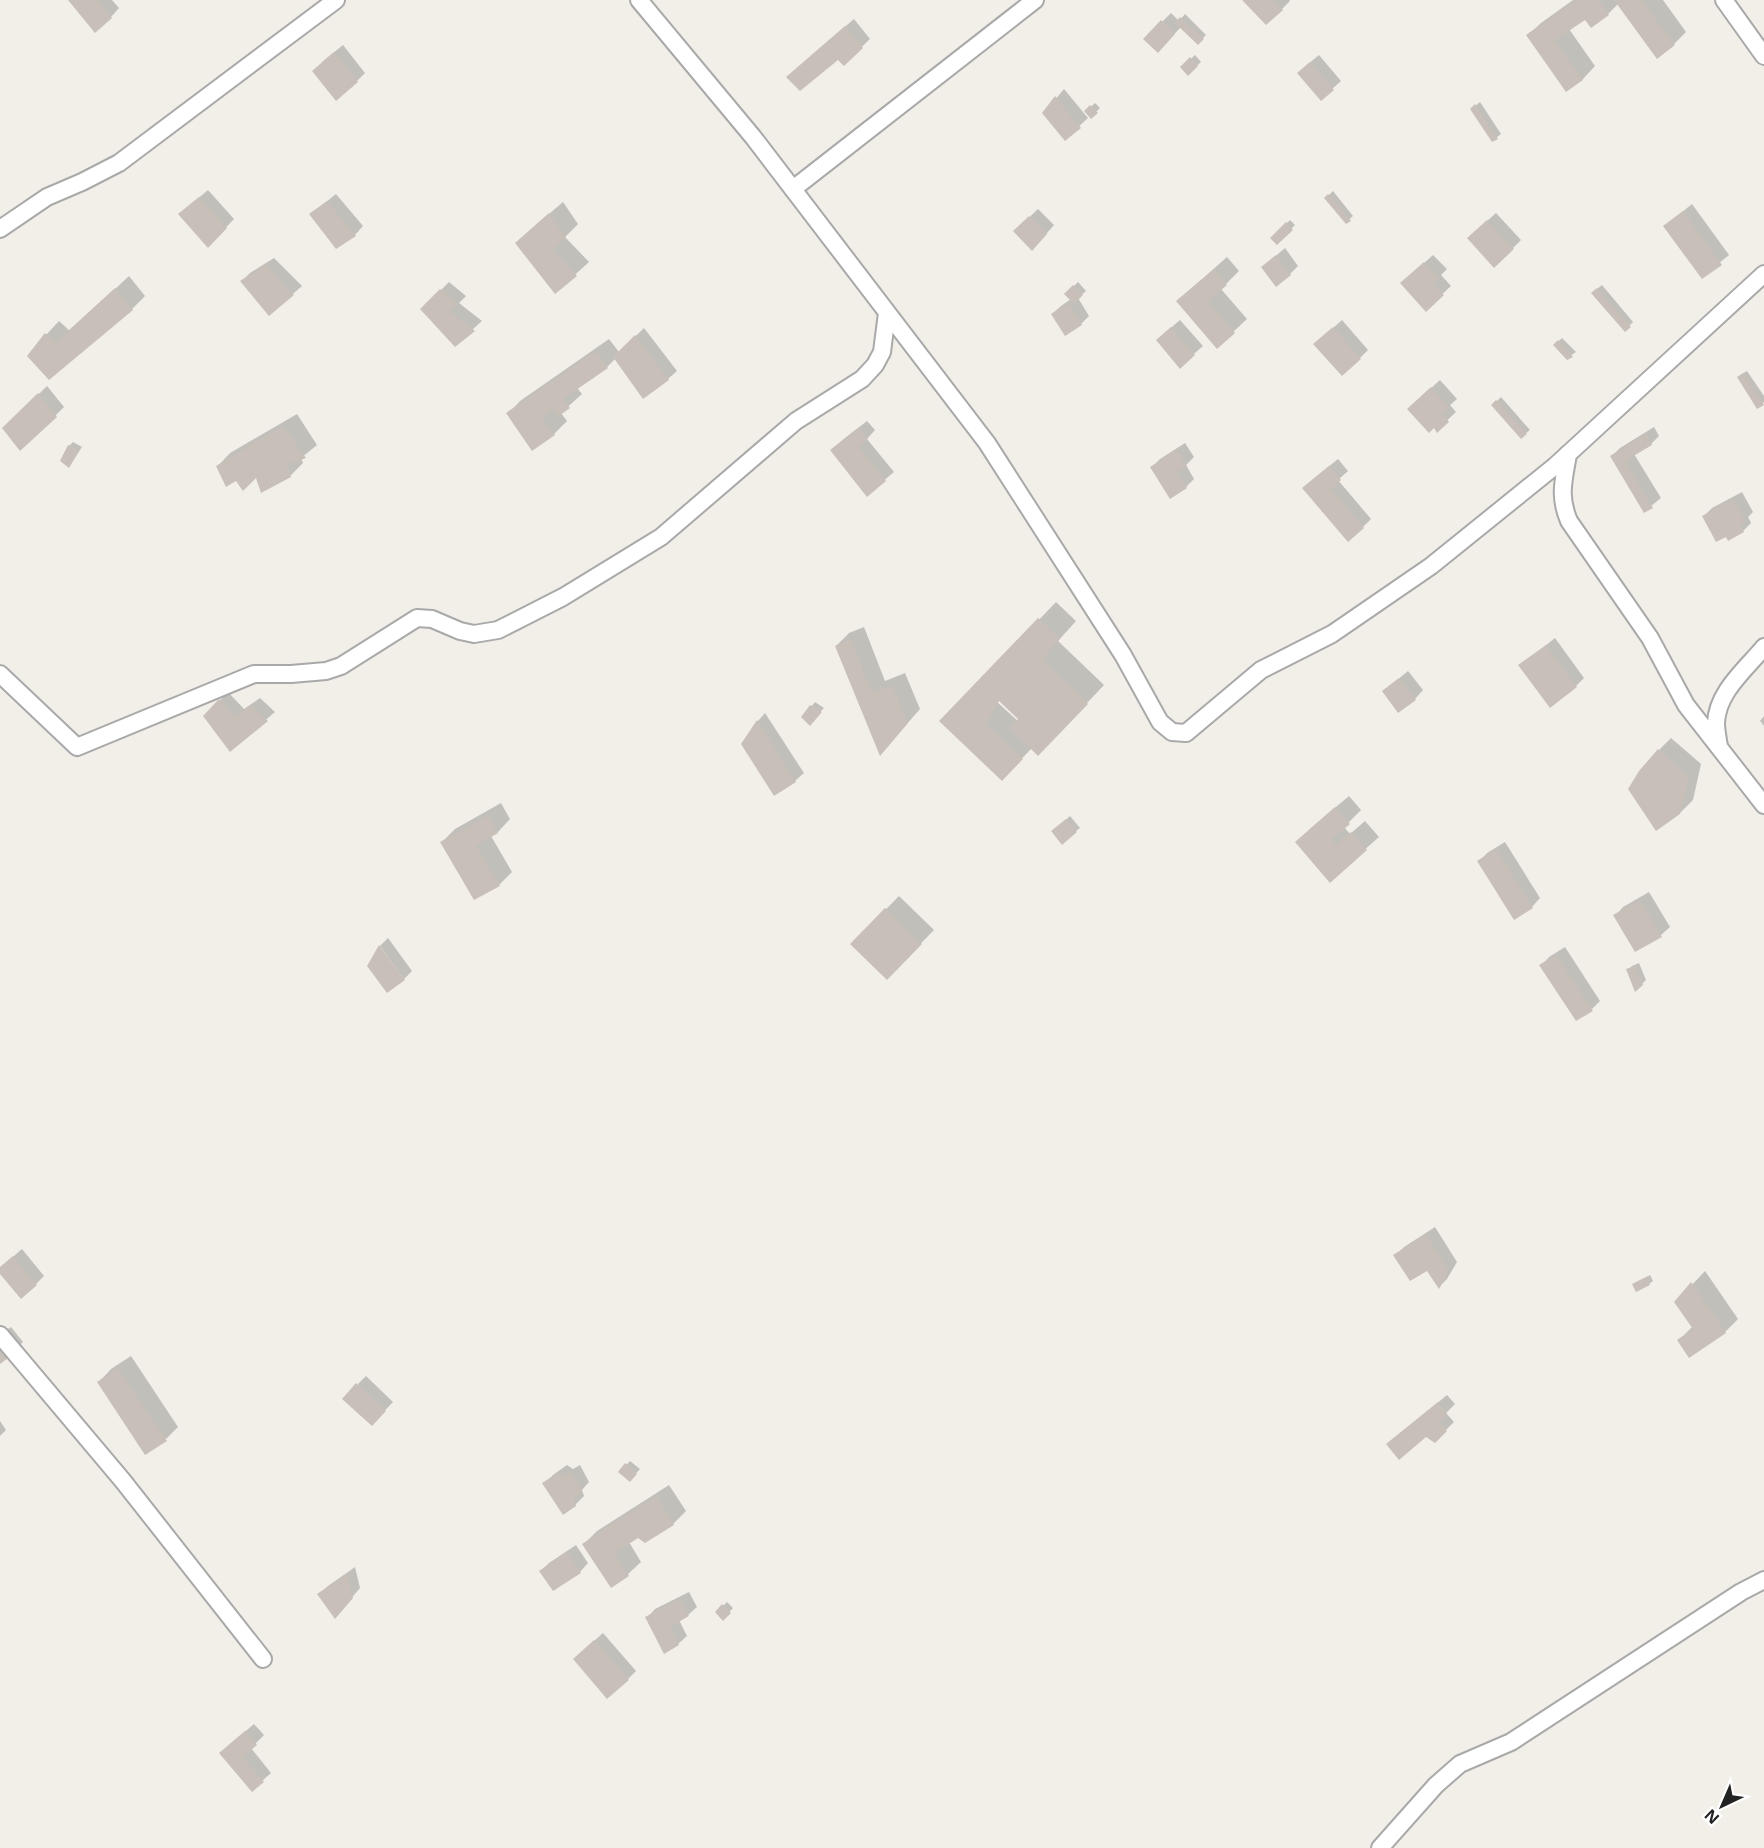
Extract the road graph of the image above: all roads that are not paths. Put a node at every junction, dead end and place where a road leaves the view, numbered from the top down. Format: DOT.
graph roads {
  1 [pos="336,0"];
  2 [pos="639,0"];
  3 [pos="1035,0"];
  4 [pos="1724,0"];
  5 [pos="1764,56"];
  6 [pos="793,189"];
  7 [pos="0,229"];
  8 [pos="1764,274"];
  9 [pos="887,313"];
  10 [pos="1568,454"];
  11 [pos="1764,647"];
  12 [pos="0,674"];
  13 [pos="1719,747"];
  14 [pos="1764,805"];
  15 [pos="0,1335"];
  16 [pos="1764,1580"];
  17 [pos="263,1659"];
  18 [pos="1380,1848"];
  1 -- 7 [label="street"];
  2 -- 6 [label="street"];
  3 -- 6 [label="street"];
  4 -- 5 [label="street"];
  6 -- 9 [label="street"];
  8 -- 10 [label="street"];
  9 -- 10 [label="street"];
  9 -- 12 [label="street"];
  10 -- 13 [label="street"];
  11 -- 13 [label="street"];
  13 -- 14 [label="street"];
  15 -- 17 [label="street"];
  16 -- 18 [label="street"];
}
